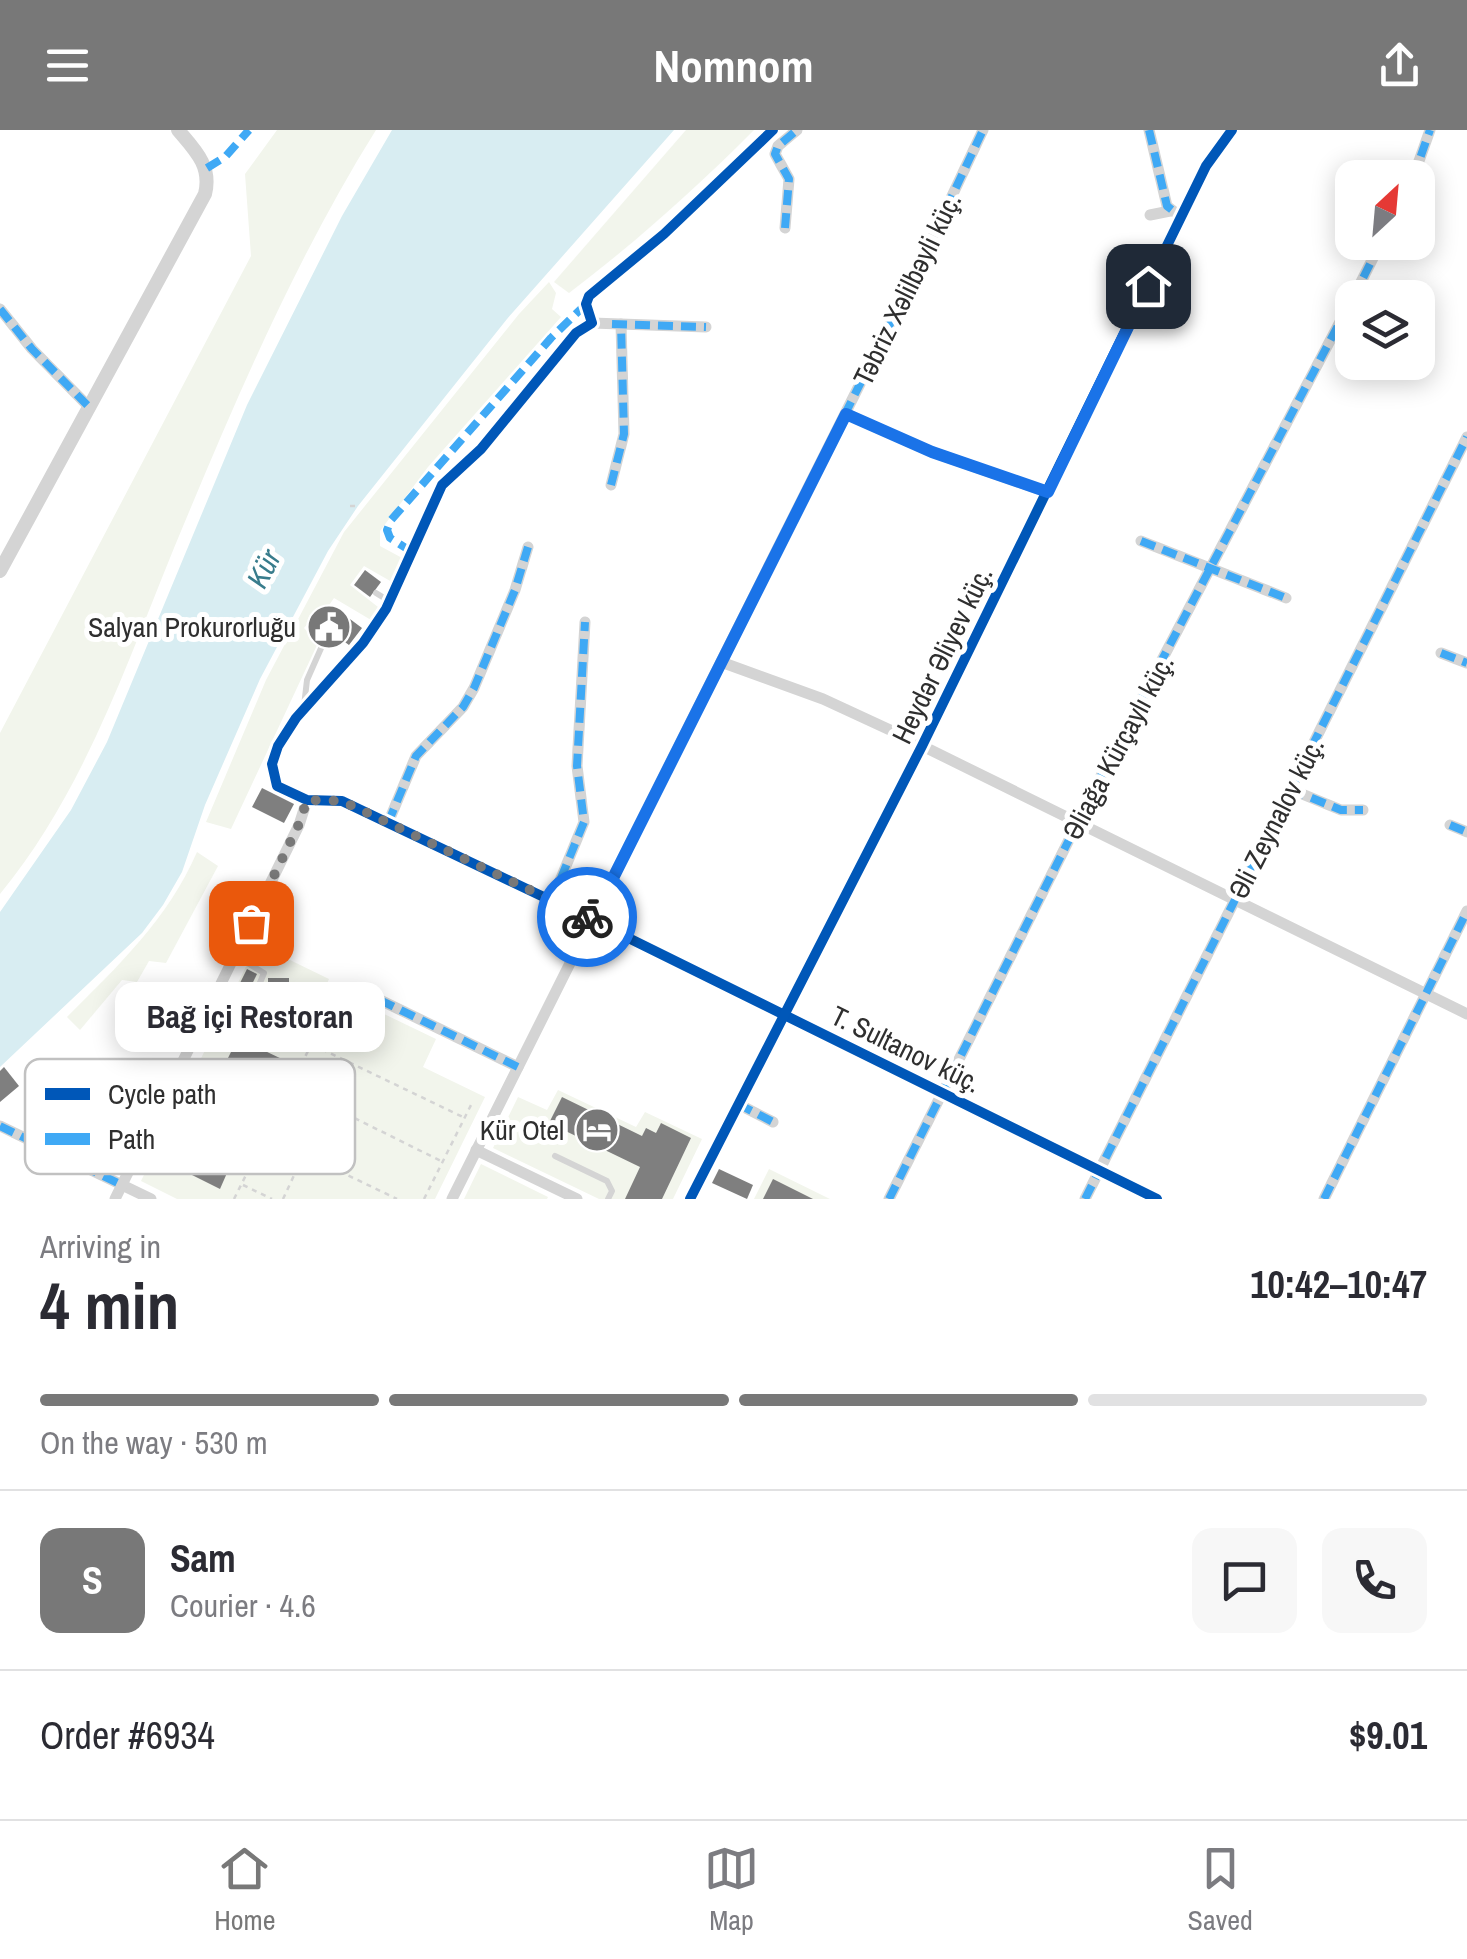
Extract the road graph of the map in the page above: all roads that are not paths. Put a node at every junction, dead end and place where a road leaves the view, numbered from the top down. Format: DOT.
graph roads {
  1 [pos="178,130"];
  2 [pos="772,130"];
  3 [pos="796,130"];
  4 [pos="983,130"];
  5 [pos="1149,130"];
  6 [pos="1232,130"];
  7 [pos="1430,130"];
  8 [pos="1419,160"];
  9 [pos="1175,214"];
  10 [pos="1150,215"];
  11 [pos="785,228"];
  12 [pos="0,309"];
  13 [pos="592,323"];
  14 [pos="621,324"];
  15 [pos="706,327"];
  16 [pos="1335,332"];
  17 [pos="90,408"];
  18 [pos="846,414"];
  19 [pos="1467,437"];
  20 [pos="611,485"];
  21 [pos="1048,492"];
  22 [pos="1140,542"];
  23 [pos="528,547"];
  24 [pos="1210,569"];
  25 [pos="0,572"];
  26 [pos="376,593"];
  27 [pos="1286,598"];
  28 [pos="390,602"];
  29 [pos="585,622"];
  30 [pos="322,646"];
  31 [pos="1441,653"];
  32 [pos="721,662"];
  33 [pos="1467,662"];
  34 [pos="304,708"];
  35 [pos="922,746"];
  36 [pos="1290,789"];
  37 [pos="307,800"];
  38 [pos="1362,810"];
  39 [pos="1077,822"];
  40 [pos="388,823"];
  41 [pos="1450,824"];
  42 [pos="1467,832"];
  43 [pos="552,900"];
  44 [pos="1234,900"];
  45 [pos="1467,911"];
  46 [pos="592,920"];
  47 [pos="234,956"];
  48 [pos="1426,995"];
  49 [pos="380,1000"];
  50 [pos="252,1002"];
  51 [pos="784,1014"];
  52 [pos="1467,1014"];
  53 [pos="184,1059"];
  54 [pos="518,1067"];
  55 [pos="944,1092"];
  56 [pos="738,1104"];
  57 [pos="773,1122"];
  58 [pos="0,1126"];
  59 [pos="25,1138"];
  60 [pos="476,1150"];
  61 [pos="555,1156"];
  62 [pos="1100,1170"];
  63 [pos="99,1174"];
  64 [pos="127,1174"];
  65 [pos="122,1185"];
  66 [pos="115,1199"];
  67 [pos="151,1199"];
  68 [pos="452,1199"];
  69 [pos="578,1199"];
  70 [pos="608,1199"];
  71 [pos="690,1199"];
  72 [pos="889,1199"];
  73 [pos="1085,1199"];
  74 [pos="1157,1199"];
  75 [pos="1324,1199"];
  1 -- 17 [label="street"];
  2 -- 13 [label="street"];
  3 -- 11 [label="street"];
  4 -- 18 [label="street, Təbriz Xəlilbəyli küç."];
  5 -- 9 [label="street"];
  6 -- 9 [label="street, Heydər Əliyev küç."];
  7 -- 8 [label="street"];
  9 -- 10 [label="street"];
  9 -- 21 [label="street, Heydər Əliyev küç."];
  12 -- 17 [label="street"];
  13 -- 14 [label="street"];
  13 -- 28 [label="street"];
  14 -- 15 [label="street"];
  14 -- 20 [label="street"];
  16 -- 24 [label="street, Əliağa Kürçaylı küç."];
  17 -- 25 [label="street"];
  18 -- 21 [label="street"];
  18 -- 32 [label="street, Təbriz Xəlilbəyli küç."];
  19 -- 36 [label="street, Əli Zeynalov küç."];
  21 -- 35 [label="street, Heydər Əliyev küç."];
  22 -- 24 [label="street"];
  23 -- 40 [label="street"];
  24 -- 27 [label="street"];
  24 -- 39 [label="street, Əliağa Kürçaylı küç."];
  26 -- 28 [label="lane"];
  28 -- 34 [label="street"];
  29 -- 43 [label="street"];
  30 -- 34 [label="lane"];
  31 -- 33 [label="street"];
  32 -- 35 [label="street"];
  32 -- 46 [label="street, Təbriz Xəlilbəyli küç."];
  34 -- 37 [label="street"];
  35 -- 39 [label="street"];
  35 -- 51 [label="street, Heydər Əliyev küç."];
  36 -- 38 [label="street"];
  36 -- 44 [label="street, Əli Zeynalov küç."];
  37 -- 40 [label="street, T. Sultanov küç."];
  37 -- 47 [label="street"];
  39 -- 44 [label="street"];
  39 -- 55 [label="street, Əliağa Kürçaylı küç."];
  40 -- 43 [label="street, T. Sultanov küç."];
  41 -- 42 [label="street"];
  43 -- 46 [label="street, T. Sultanov küç."];
  44 -- 48 [label="street"];
  44 -- 62 [label="street, Əli Zeynalov küç."];
  45 -- 48 [label="street"];
  46 -- 51 [label="street, T. Sultanov küç."];
  46 -- 54 [label="street, Təbriz Xəlilbəyli küç."];
  47 -- 50 [label="lane"];
  47 -- 53 [label="street"];
  48 -- 52 [label="street"];
  48 -- 75 [label="street"];
  49 -- 54 [label="street"];
  51 -- 55 [label="street, T. Sultanov küç."];
  51 -- 56 [label="street, Heydər Əliyev küç."];
  54 -- 60 [label="street, Təbriz Xəlilbəyli küç."];
  55 -- 62 [label="street, T. Sultanov küç."];
  55 -- 72 [label="street, Əliağa Kürçaylı küç."];
  56 -- 57 [label="street"];
  56 -- 71 [label="street, Heydər Əliyev küç."];
  58 -- 59 [label="street"];
  60 -- 68 [label="street, Təbriz Xəlilbəyli küç."];
  60 -- 69 [label="street"];
  61 -- 70 [label="lane"];
  62 -- 73 [label="street, Əli Zeynalov küç."];
  62 -- 74 [label="street, T. Sultanov küç."];
  63 -- 65 [label="street"];
  64 -- 65 [label="street"];
  65 -- 66 [label="street"];
  65 -- 67 [label="street"];
}
